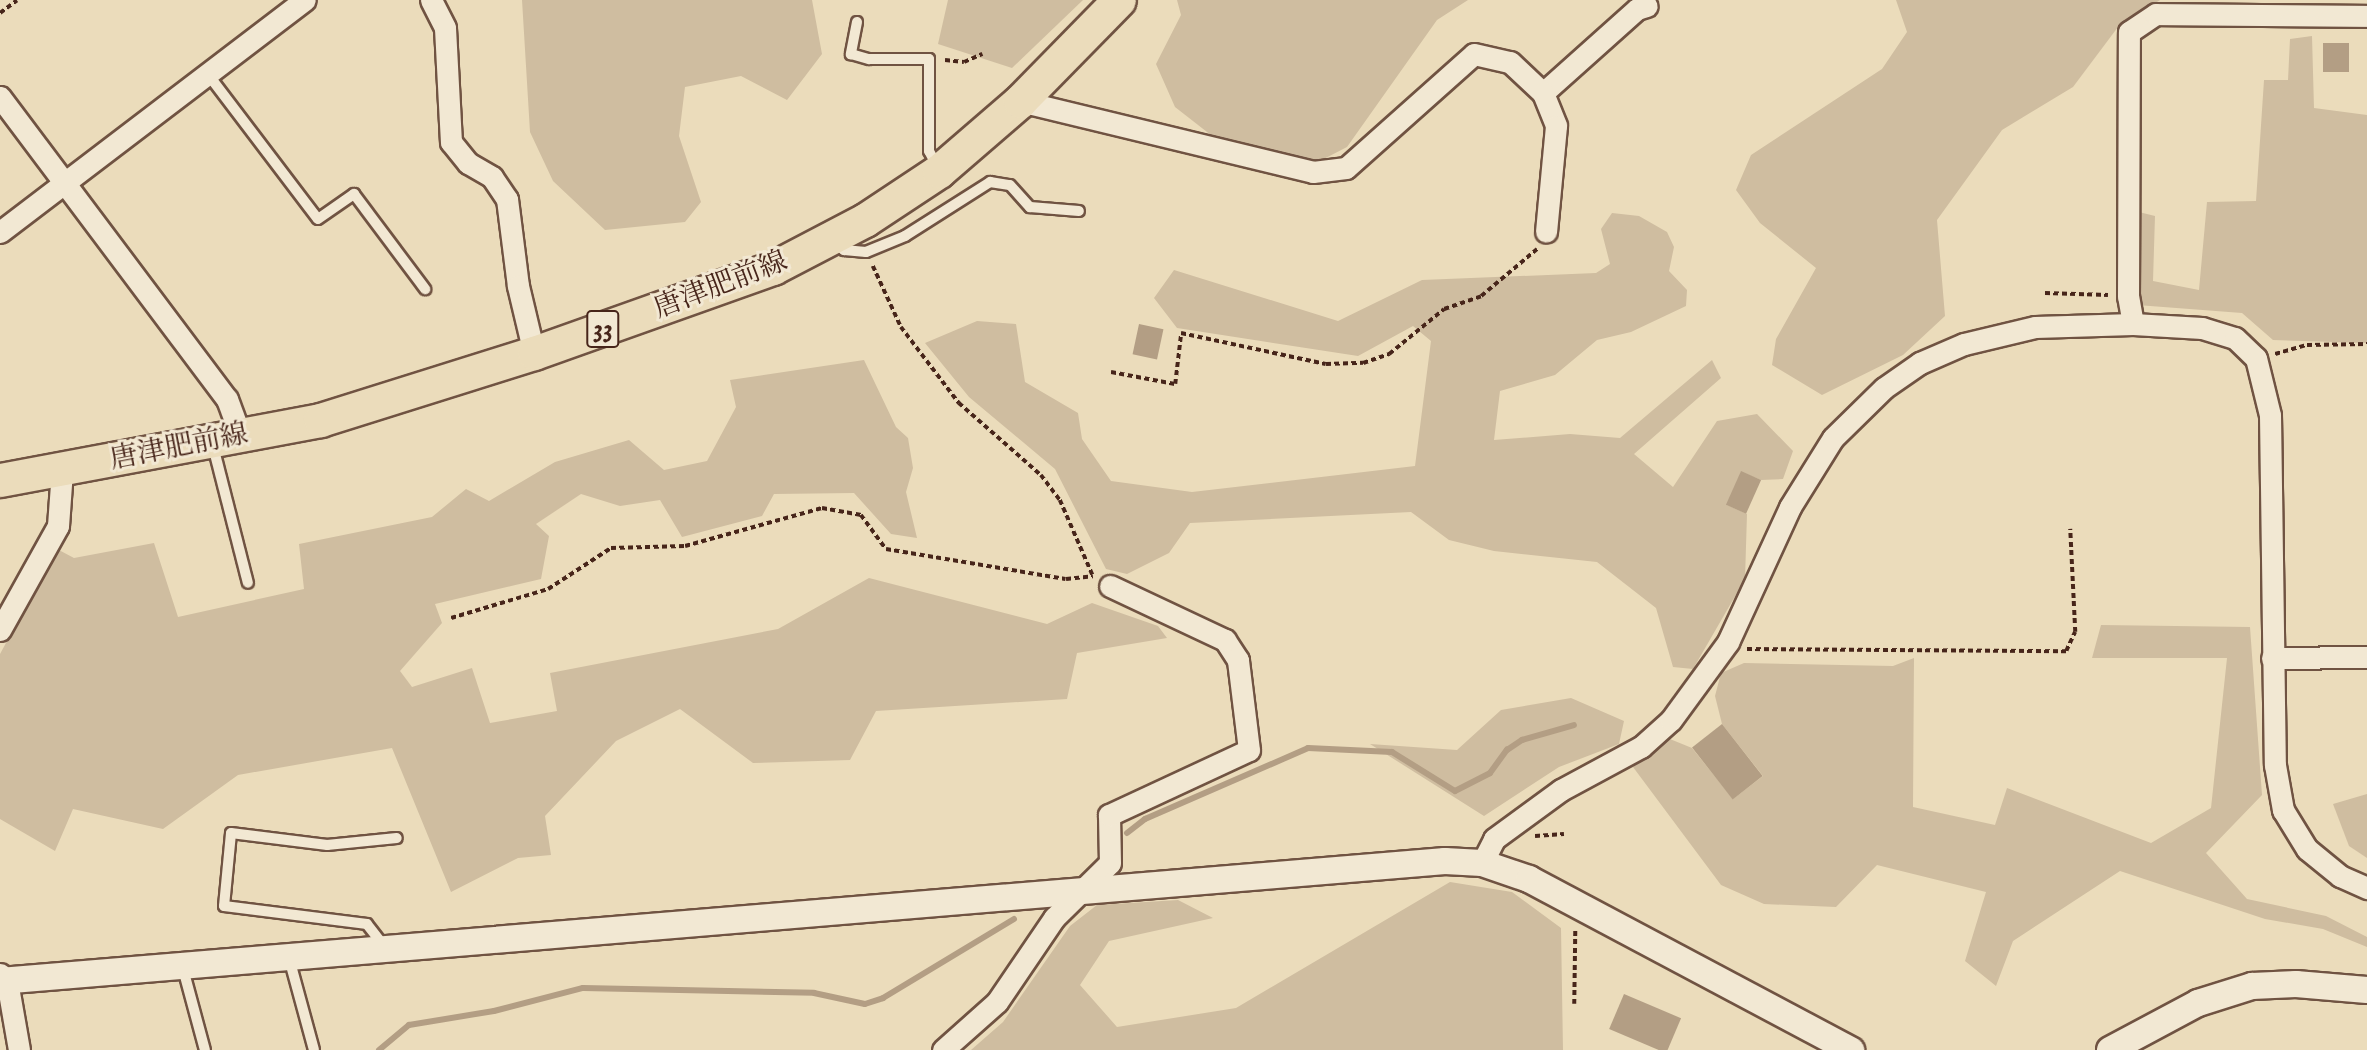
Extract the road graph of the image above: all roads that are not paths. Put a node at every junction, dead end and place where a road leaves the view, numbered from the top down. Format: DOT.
graph roads {
  1 [pos="305,0"];
  2 [pos="431,0"];
  3 [pos="1119,0"];
  4 [pos="1647,6"];
  5 [pos="2367,16"];
  6 [pos="858,22"];
  7 [pos="207,74"];
  8 [pos="1543,93"];
  9 [pos="0,97"];
  10 [pos="1020,102"];
  11 [pos="939,171"];
  12 [pos="66,185"];
  13 [pos="1079,211"];
  14 [pos="0,232"];
  15 [pos="1546,232"];
  16 [pos="832,239"];
  17 [pos="425,289"];
  18 [pos="2133,324"];
  19 [pos="534,353"];
  20 [pos="227,440"];
  21 [pos="62,470"];
  22 [pos="0,480"];
  23 [pos="1101,581"];
  24 [pos="248,583"];
  25 [pos="0,630"];
  26 [pos="2367,657"];
  27 [pos="2272,658"];
  28 [pos="397,838"];
  29 [pos="1482,863"];
  30 [pos="2367,888"];
  31 [pos="1085,889"];
  32 [pos="384,946"];
  33 [pos="288,954"];
  34 [pos="182,963"];
  35 [pos="3,979"];
  36 [pos="2367,990"];
  37 [pos="19,1050"];
  38 [pos="205,1050"];
  39 [pos="314,1050"];
  40 [pos="943,1050"];
  41 [pos="1852,1050"];
  42 [pos="2110,1050"];
  1 -- 7 [label="street"];
  2 -- 19 [label="street"];
  3 -- 10 [label="main road, 唐津肥前線 / 33"];
  4 -- 8 [label="street"];
  5 -- 18 [label="street"];
  6 -- 11 [label="lane"];
  7 -- 12 [label="street"];
  7 -- 17 [label="lane"];
  8 -- 10 [label="street"];
  8 -- 15 [label="street"];
  9 -- 12 [label="street"];
  10 -- 11 [label="main road, 唐津肥前線 / 33"];
  11 -- 16 [label="main road, 唐津肥前線 / 33"];
  12 -- 14 [label="street"];
  12 -- 20 [label="street"];
  13 -- 16 [label="lane"];
  16 -- 19 [label="main road, 唐津肥前線 / 33"];
  18 -- 27 [label="street"];
  18 -- 29 [label="street"];
  19 -- 20 [label="main road, 唐津肥前線 / 33"];
  20 -- 21 [label="main road, 唐津肥前線 / 33"];
  20 -- 24 [label="lane"];
  21 -- 22 [label="main road, 唐津肥前線 / 33"];
  21 -- 25 [label="street"];
  23 -- 31 [label="street"];
  26 -- 27 [label="street"];
  27 -- 30 [label="street"];
  28 -- 32 [label="lane"];
  29 -- 31 [label="street"];
  29 -- 41 [label="street"];
  31 -- 32 [label="street"];
  31 -- 40 [label="street"];
  32 -- 33 [label="street"];
  33 -- 34 [label="street"];
  33 -- 39 [label="lane"];
  34 -- 35 [label="street"];
  34 -- 38 [label="lane"];
  35 -- 37 [label="street"];
  36 -- 42 [label="street"];
}
